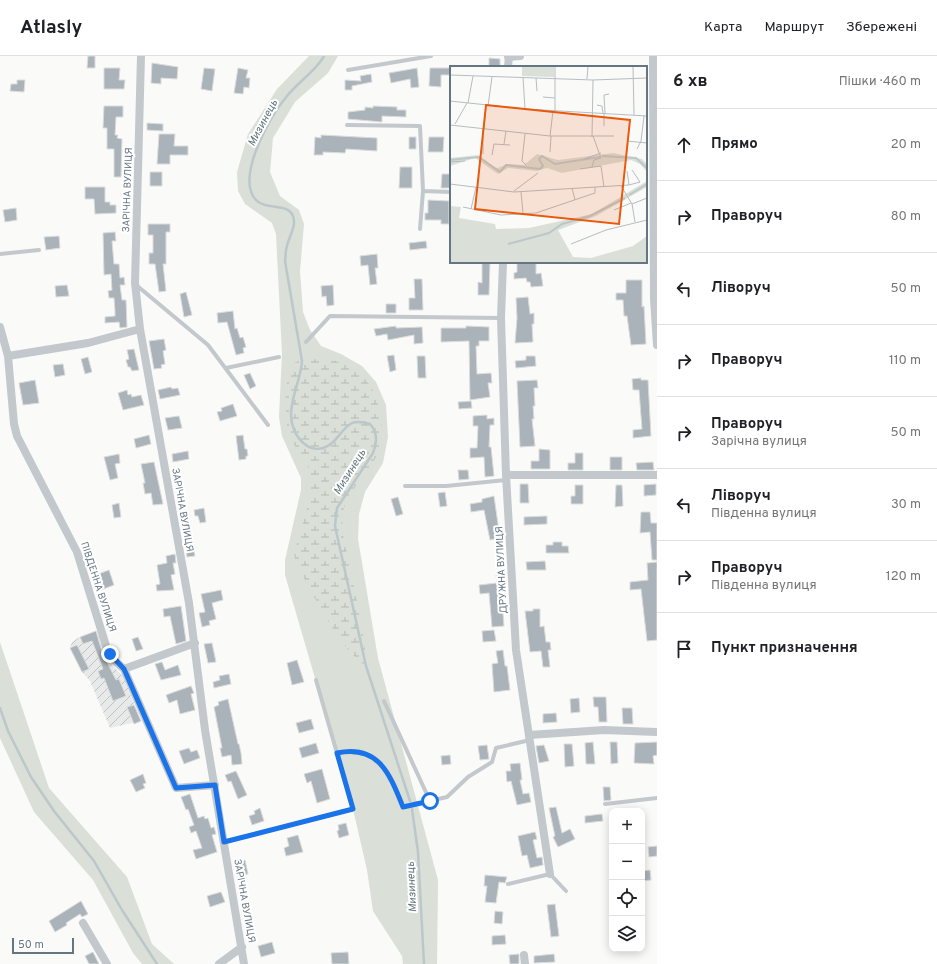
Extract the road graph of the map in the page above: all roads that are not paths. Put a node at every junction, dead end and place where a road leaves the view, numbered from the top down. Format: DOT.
graph roads {
  1 [pos="141,56"];
  2 [pos="431,56"];
  3 [pos="508,56"];
  4 [pos="520,56"];
  5 [pos="653,56"];
  6 [pos="655,68"];
  7 [pos="348,70"];
  8 [pos="347,125"];
  9 [pos="655,182"];
  10 [pos="423,191"];
  11 [pos="450,192"];
  12 [pos="420,229"];
  13 [pos="38,250"];
  14 [pos="0,254"];
  15 [pos="503,263"];
  16 [pos="135,283"];
  17 [pos="656,299"];
  18 [pos="501,318"];
  19 [pos="0,327"];
  20 [pos="140,330"];
  21 [pos="306,342"];
  22 [pos="657,345"];
  23 [pos="8,356"];
  24 [pos="279,357"];
  25 [pos="226,368"];
  26 [pos="268,425"];
  27 [pos="657,475"];
  28 [pos="506,477"];
  29 [pos="405,486"];
  30 [pos="195,643"];
  31 [pos="124,669"];
  32 [pos="316,680"];
  33 [pos="384,701"];
  34 [pos="657,732"];
  35 [pos="530,737"];
  36 [pos="337,753"];
  37 [pos="215,785"];
  38 [pos="657,798"];
  39 [pos="430,801"];
  40 [pos="605,804"];
  41 [pos="224,842"];
  42 [pos="550,874"];
  43 [pos="508,884"];
  44 [pos="566,891"];
  45 [pos="83,924"];
  46 [pos="242,947"];
  47 [pos="524,954"];
  48 [pos="107,964"];
  49 [pos="219,964"];
  50 [pos="244,964"];
  51 [pos="525,964"];
  1 -- 16 [label="street, ЗАРІЧНА ВУЛИЦЯ"];
  2 -- 7 [label="lane"];
  3 -- 4 [label="street"];
  5 -- 6 [label="street"];
  6 -- 9 [label="street"];
  8 -- 10 [label="lane"];
  9 -- 17 [label="street"];
  10 -- 11 [label="lane"];
  10 -- 12 [label="lane"];
  13 -- 14 [label="lane"];
  15 -- 18 [label="street, ДРУЖНА ВУЛИЦЯ"];
  16 -- 20 [label="street, ЗАРІЧНА ВУЛИЦЯ"];
  16 -- 25 [label="lane"];
  17 -- 22 [label="street"];
  18 -- 21 [label="lane"];
  18 -- 28 [label="street, ДРУЖНА ВУЛИЦЯ"];
  19 -- 23 [label="street, ПІВДЕННА ВУЛИЦЯ"];
  20 -- 23 [label="street"];
  20 -- 30 [label="street, ЗАРІЧНА ВУЛИЦЯ"];
  23 -- 31 [label="street, ПІВДЕННА ВУЛИЦЯ"];
  24 -- 25 [label="lane"];
  25 -- 26 [label="lane"];
  27 -- 28 [label="street"];
  28 -- 29 [label="lane"];
  28 -- 35 [label="street, ДРУЖНА ВУЛИЦЯ"];
  30 -- 31 [label="street"];
  30 -- 37 [label="street, ЗАРІЧНА ВУЛИЦЯ"];
  31 -- 37 [label="street, ПІВДЕННА ВУЛИЦЯ"];
  32 -- 36 [label="lane"];
  33 -- 39 [label="lane"];
  34 -- 35 [label="street"];
  35 -- 39 [label="lane"];
  35 -- 42 [label="street, ДРУЖНА ВУЛИЦЯ"];
  36 -- 39 [label="lane"];
  36 -- 41 [label="lane"];
  37 -- 41 [label="street, ЗАРІЧНА ВУЛИЦЯ"];
  38 -- 40 [label="lane"];
  41 -- 46 [label="street, ЗАРІЧНА ВУЛИЦЯ"];
  42 -- 43 [label="lane"];
  42 -- 44 [label="lane"];
  45 -- 48 [label="street"];
  46 -- 49 [label="street"];
  46 -- 50 [label="street, ЗАРІЧНА ВУЛИЦЯ"];
  47 -- 51 [label="street"];
}
